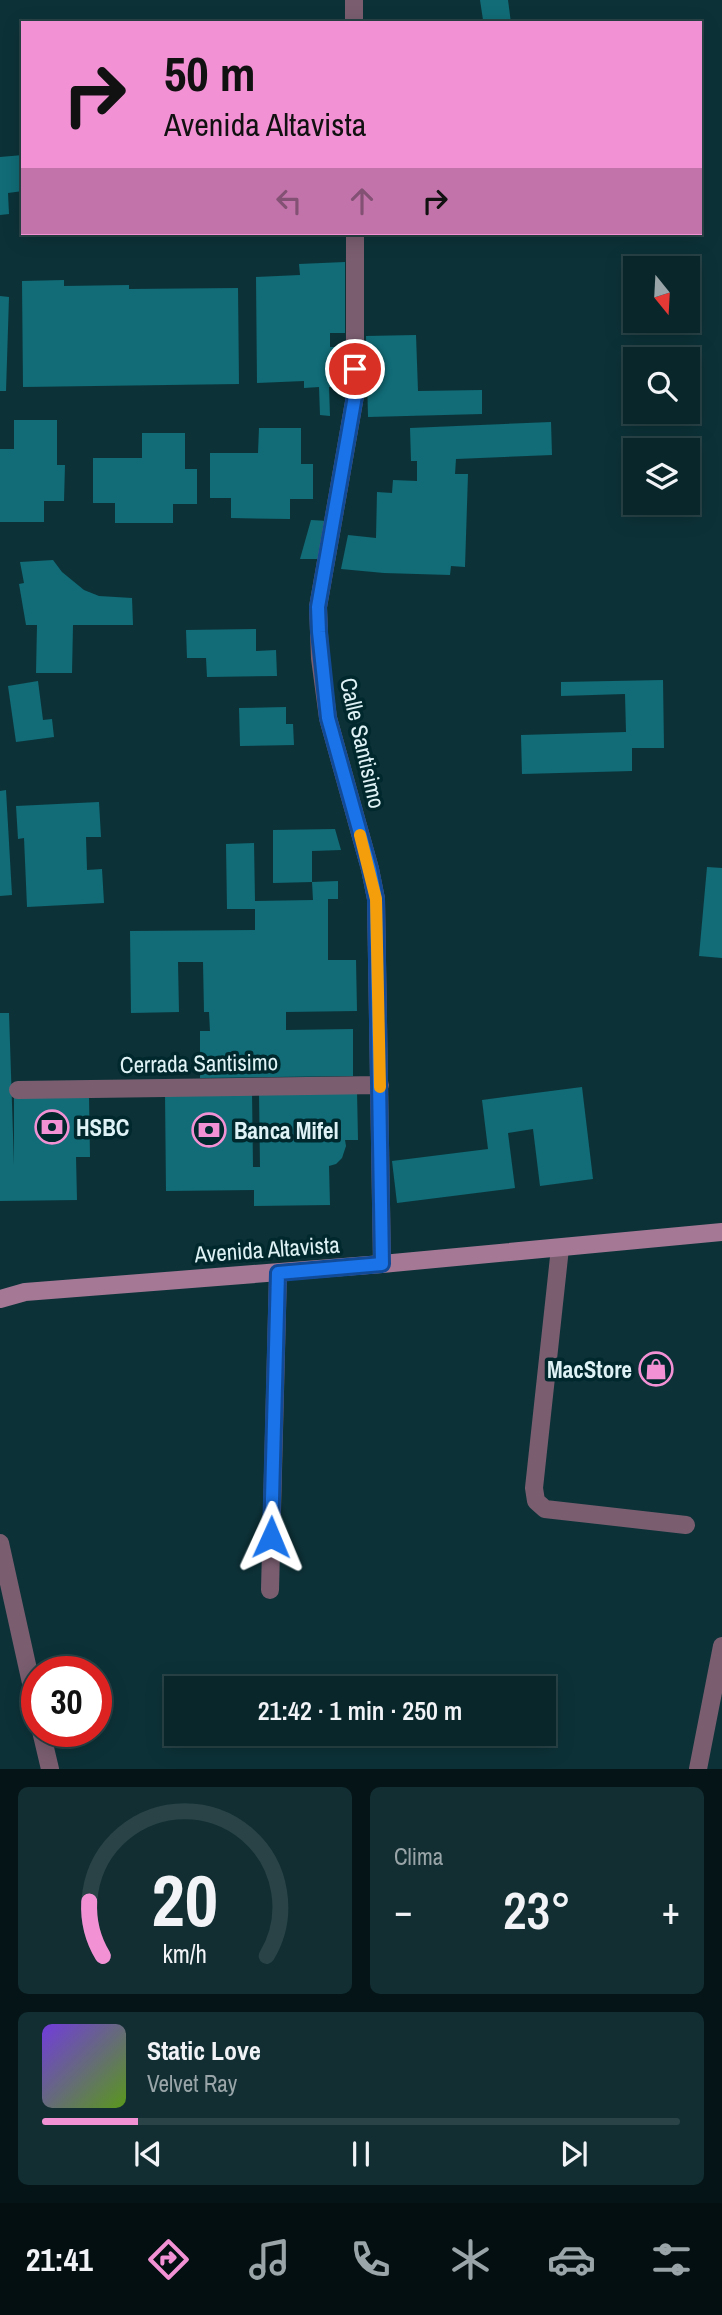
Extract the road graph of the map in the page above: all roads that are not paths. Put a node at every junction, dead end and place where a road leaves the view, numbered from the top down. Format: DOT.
graph roads {
  1 [pos="354,0"];
  2 [pos="354,21"];
  3 [pos="355,235"];
  4 [pos="380,1084"];
  5 [pos="18,1090"];
  6 [pos="722,1232"];
  7 [pos="560,1248"];
  8 [pos="382,1264"];
  9 [pos="278,1273"];
  10 [pos="0,1299"];
  11 [pos="686,1525"];
  12 [pos="0,1543"];
  13 [pos="270,1590"];
  14 [pos="722,1646"];
  15 [pos="25,1656"];
  16 [pos="45,1747"];
  17 [pos="50,1769"];
  18 [pos="698,1769"];
  1 -- 2 [label="street"];
  3 -- 4 [label="street, Calle Santisimo"];
  4 -- 5 [label="street, Cerrada Santisimo"];
  4 -- 8 [label="street, Calle Santisimo"];
  6 -- 7 [label="main road, Avenida Altavista"];
  7 -- 8 [label="main road, Avenida Altavista"];
  7 -- 11 [label="street"];
  8 -- 9 [label="main road, Avenida Altavista"];
  9 -- 10 [label="main road, Avenida Altavista"];
  9 -- 13 [label="street"];
  12 -- 15 [label="street"];
  14 -- 18 [label="street"];
  16 -- 17 [label="street"];
}
